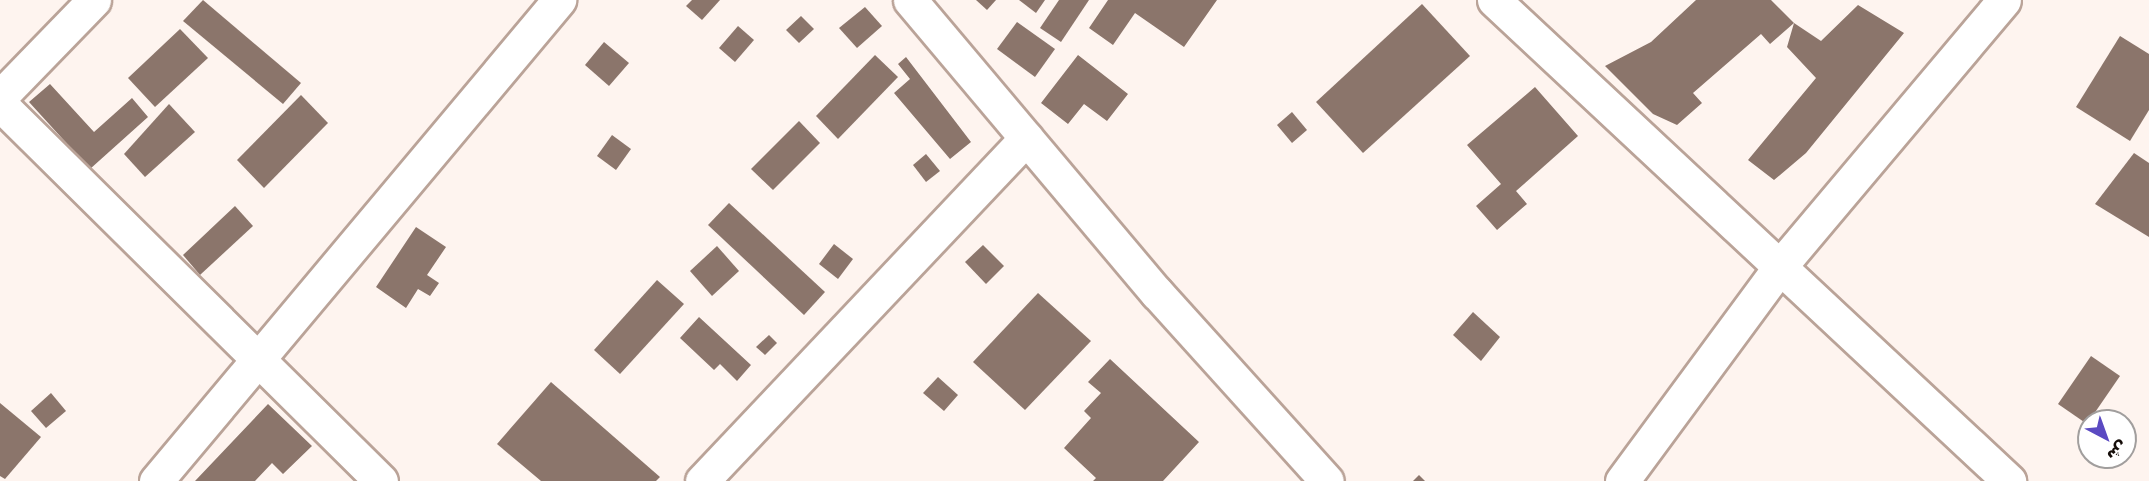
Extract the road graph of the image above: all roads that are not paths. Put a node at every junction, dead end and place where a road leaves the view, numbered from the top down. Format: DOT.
graph roads {
  1 [pos="94,0"];
  2 [pos="559,0"];
  3 [pos="910,0"];
  4 [pos="1494,0"];
  5 [pos="2004,0"];
  6 [pos="0,98"];
  7 [pos="0,104"];
  8 [pos="1026,138"];
  9 [pos="1781,265"];
  10 [pos="259,362"];
  11 [pos="156,481"];
  12 [pos="381,481"];
  13 [pos="702,481"];
  14 [pos="1327,481"];
  15 [pos="1622,481"];
  16 [pos="2009,481"];
  1 -- 6 [label="street"];
  2 -- 10 [label="street"];
  3 -- 8 [label="street"];
  4 -- 9 [label="street"];
  5 -- 9 [label="street"];
  7 -- 10 [label="street"];
  8 -- 13 [label="street"];
  8 -- 14 [label="street"];
  9 -- 15 [label="street"];
  9 -- 16 [label="street"];
  10 -- 11 [label="street"];
  10 -- 12 [label="street"];
}
